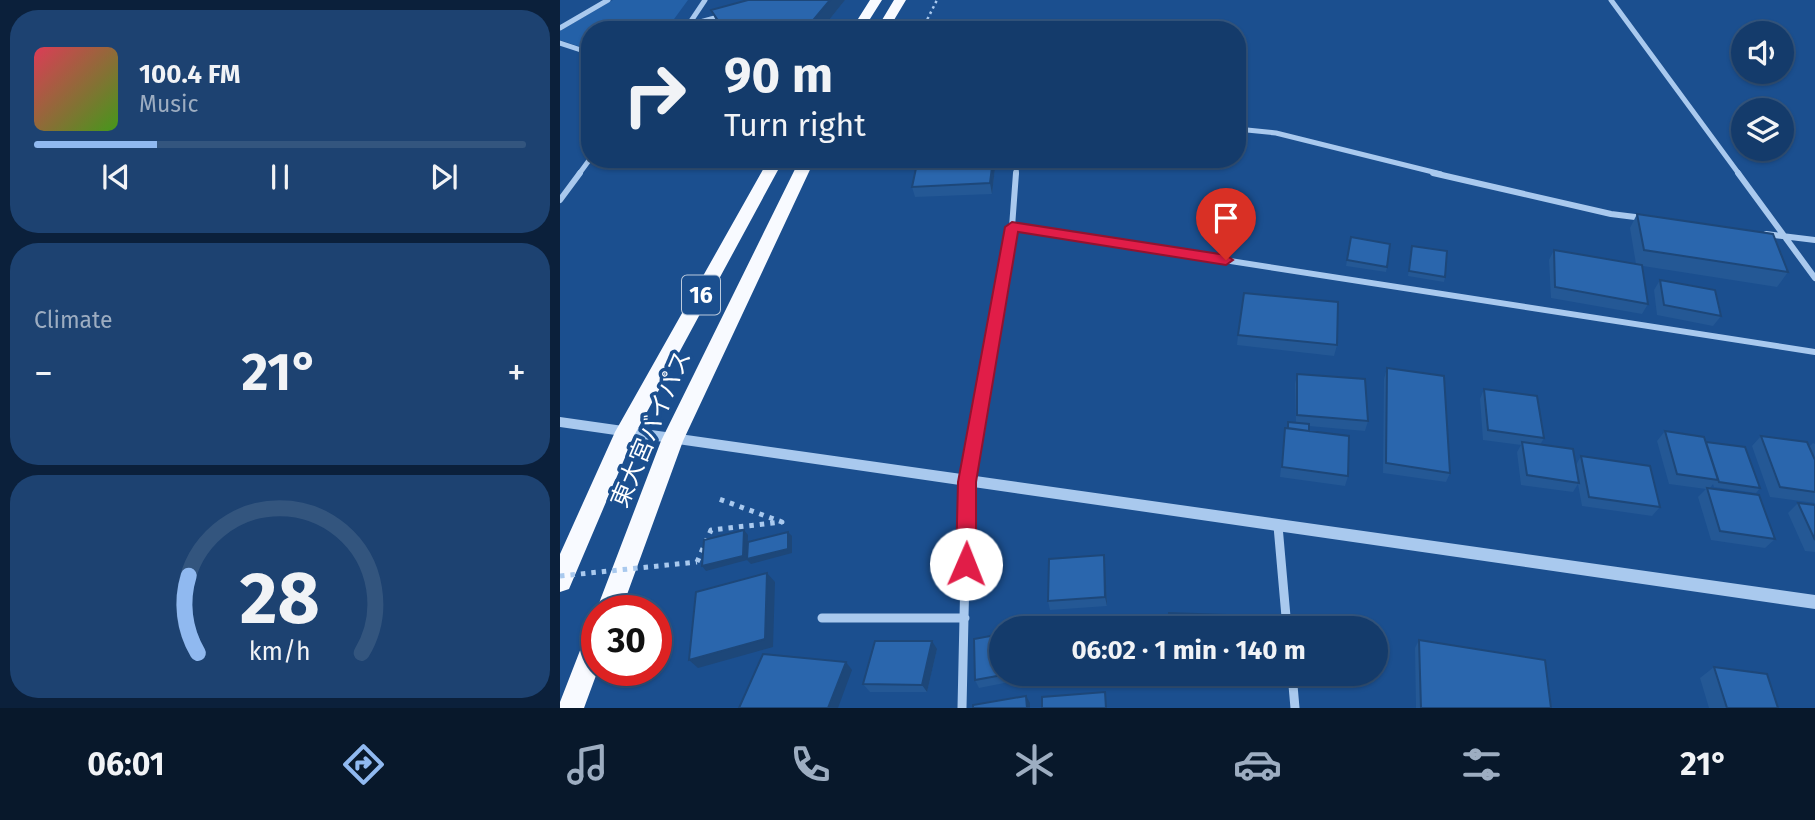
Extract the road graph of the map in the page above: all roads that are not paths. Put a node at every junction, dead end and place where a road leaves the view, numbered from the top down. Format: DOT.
graph roads {
  1 [pos="608,0"];
  2 [pos="705,0"];
  3 [pos="876,0"];
  4 [pos="900,0"];
  5 [pos="1611,0"];
  6 [pos="727,15"];
  7 [pos="691,21"];
  8 [pos="707,21"];
  9 [pos="863,21"];
  10 [pos="887,21"];
  11 [pos="560,28"];
  12 [pos="560,43"];
  13 [pos="581,50"];
  14 [pos="1246,130"];
  15 [pos="583,168"];
  16 [pos="772,168"];
  17 [pos="804,168"];
  18 [pos="1016,168"];
  19 [pos="560,200"];
  20 [pos="1651,219"];
  21 [pos="1012,227"];
  22 [pos="1758,233"];
  23 [pos="1785,237"];
  24 [pos="1815,240"];
  25 [pos="1815,278"];
  26 [pos="1815,352"];
  27 [pos="560,422"];
  28 [pos="625,432"];
  29 [pos="672,440"];
  30 [pos="967,482"];
  31 [pos="1278,526"];
  32 [pos="560,579"];
  33 [pos="614,595"];
  34 [pos="1815,602"];
  35 [pos="1286,616"];
  36 [pos="822,618"];
  37 [pos="965,618"];
  38 [pos="581,681"];
  39 [pos="1293,686"];
  40 [pos="571,708"];
  41 [pos="962,708"];
  42 [pos="1295,708"];
  1 -- 11 [label="street"];
  2 -- 7 [label="street"];
  3 -- 9 [label="highway"];
  4 -- 10 [label="highway"];
  5 -- 23 [label="street"];
  6 -- 8 [label="street"];
  12 -- 13 [label="street"];
  14 -- 20 [label="street"];
  15 -- 19 [label="street"];
  16 -- 28 [label="highway, 東大宮バイパス / 16"];
  17 -- 29 [label="highway, 東大宮バイパス / 16"];
  18 -- 21 [label="street"];
  21 -- 26 [label="street"];
  21 -- 30 [label="street"];
  22 -- 23 [label="street"];
  23 -- 24 [label="street"];
  23 -- 25 [label="street"];
  27 -- 28 [label="street"];
  28 -- 29 [label="street"];
  28 -- 32 [label="highway, 東大宮バイパス / 16"];
  29 -- 30 [label="street"];
  29 -- 33 [label="highway, 東大宮バイパス / 16"];
  30 -- 31 [label="street"];
  30 -- 37 [label="street"];
  31 -- 34 [label="street"];
  31 -- 35 [label="street"];
  36 -- 37 [label="street"];
  37 -- 41 [label="street"];
  38 -- 40 [label="highway"];
  39 -- 42 [label="street"];
}
